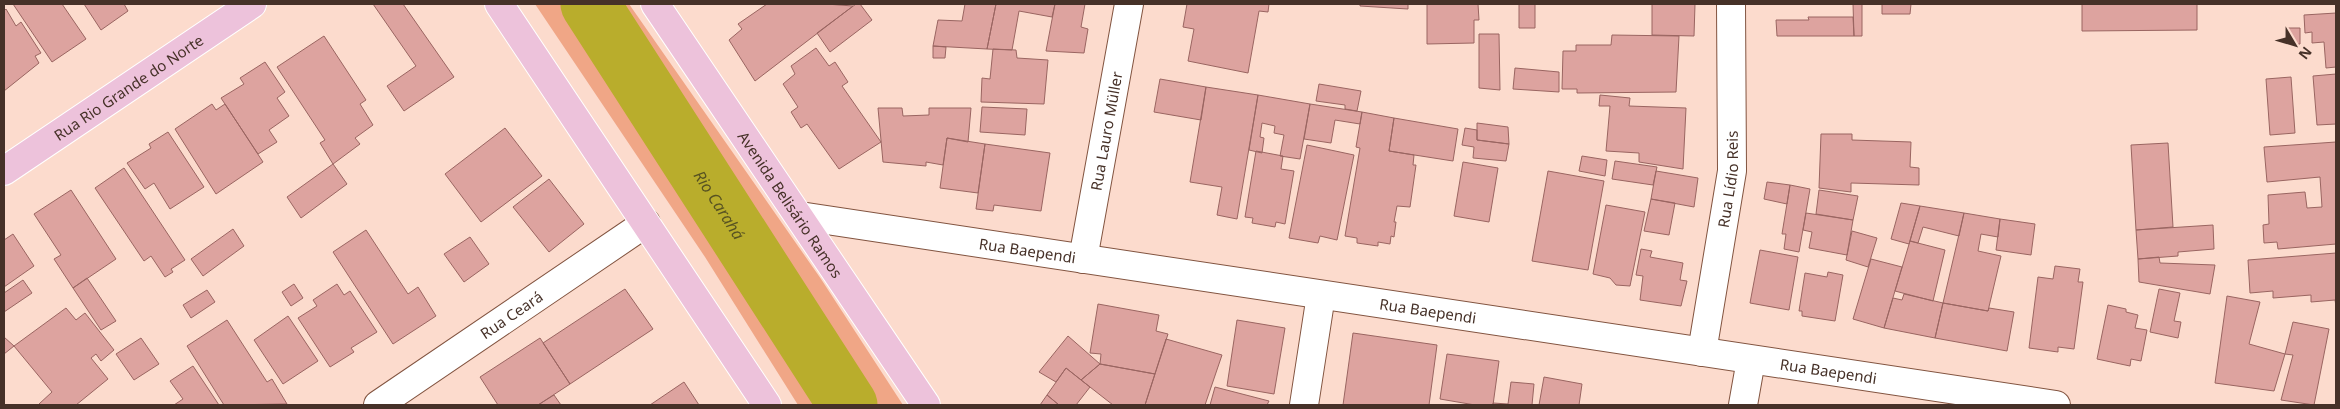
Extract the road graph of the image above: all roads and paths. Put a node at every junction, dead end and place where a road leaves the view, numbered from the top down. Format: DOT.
graph roads {
  1 [pos="252,4"];
  2 [pos="499,4"];
  3 [pos="655,4"];
  4 [pos="1129,4"];
  5 [pos="1731,4"];
  6 [pos="4,171"];
  7 [pos="800,216"];
  8 [pos="646,223"];
  9 [pos="1083,259"];
  10 [pos="1321,295"];
  11 [pos="1702,352"];
  12 [pos="1751,360"];
  13 [pos="378,405"];
  14 [pos="767,405"];
  15 [pos="926,405"];
  16 [pos="1304,405"];
  17 [pos="1743,405"];
  18 [pos="2056,405"];
  1 -- 6 [label="main road, Rua Rio Grande do Norte"];
  2 -- 8 [label="main road"];
  3 -- 7 [label="main road, Avenida Belisário Ramos"];
  4 -- 9 [label="street, Rua Lauro Müller"];
  5 -- 11 [label="street, Rua Lídio Reis"];
  7 -- 9 [label="street, Rua Baependi"];
  7 -- 15 [label="main road, Avenida Belisário Ramos"];
  8 -- 13 [label="street, Rua Ceará"];
  8 -- 14 [label="main road"];
  9 -- 10 [label="street, Rua Baependi"];
  10 -- 11 [label="street, Rua Baependi"];
  10 -- 16 [label="street"];
  11 -- 12 [label="street, Rua Baependi"];
  12 -- 17 [label="street"];
  12 -- 18 [label="street, Rua Baependi"];
}
